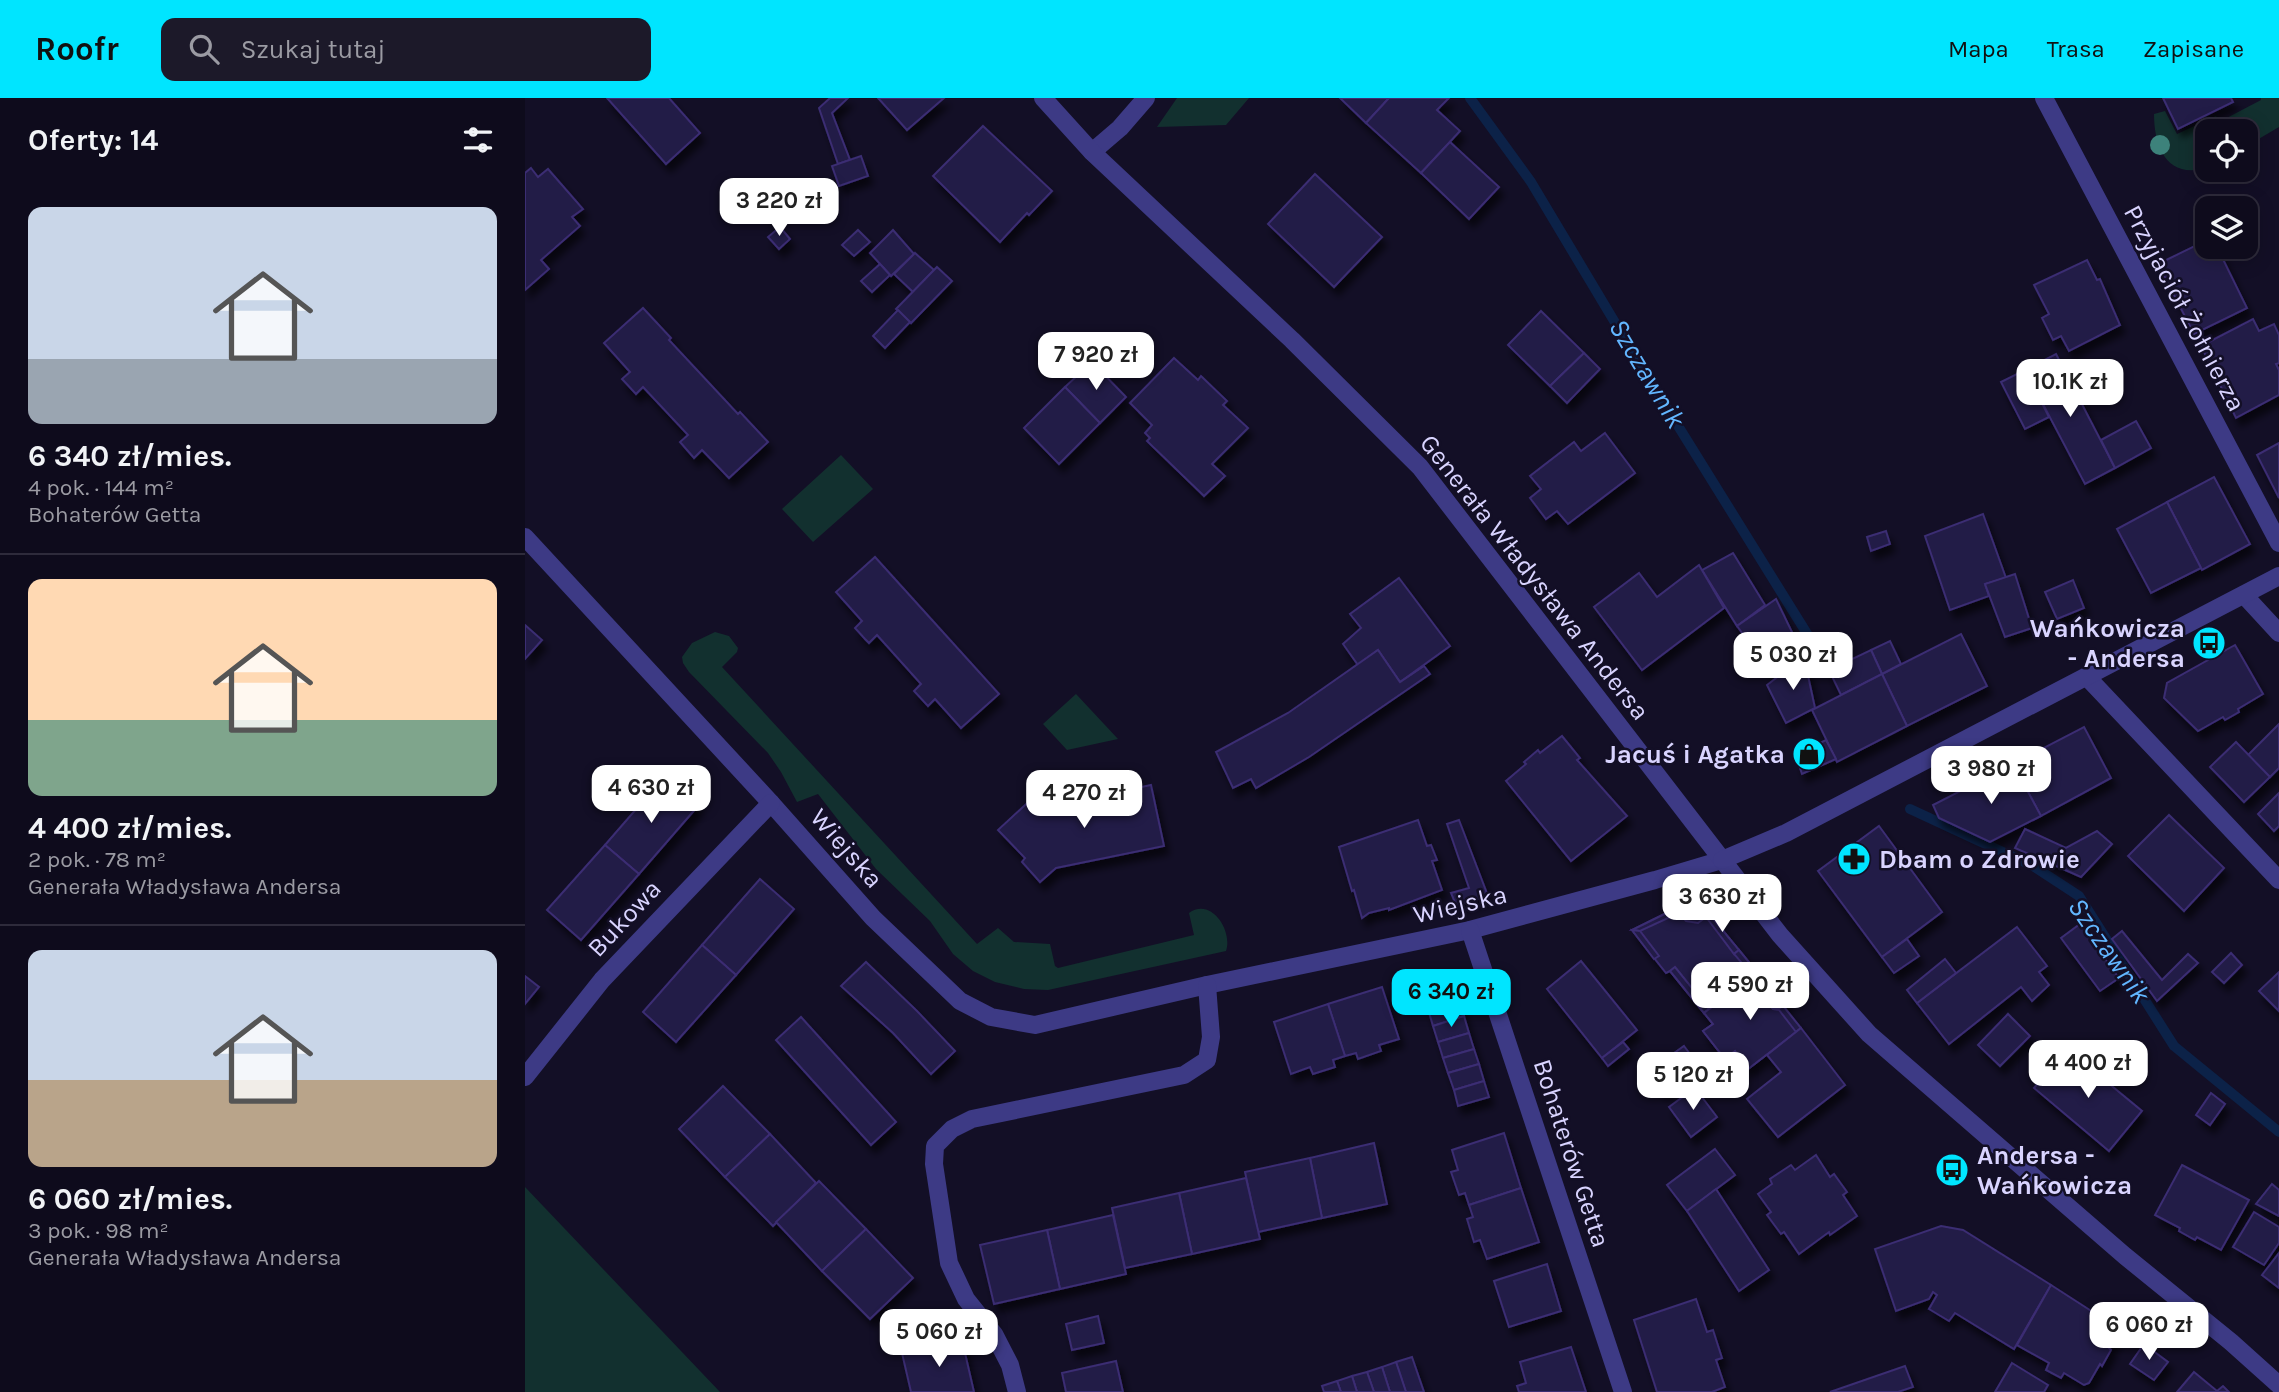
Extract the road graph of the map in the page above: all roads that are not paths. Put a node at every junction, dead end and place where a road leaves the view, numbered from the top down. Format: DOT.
graph roads {
  1 [pos="1043,98"];
  2 [pos="1146,98"];
  3 [pos="2044,98"];
  4 [pos="1092,152"];
  5 [pos="525,537"];
  6 [pos="2279,542"];
  7 [pos="2279,576"];
  8 [pos="2244,595"];
  9 [pos="2279,634"];
  10 [pos="2087,677"];
  11 [pos="771,803"];
  12 [pos="1722,860"];
  13 [pos="2279,880"];
  14 [pos="1470,930"];
  15 [pos="1207,985"];
  16 [pos="525,1077"];
  17 [pos="2279,1384"];
  18 [pos="1017,1392"];
  19 [pos="1623,1392"];
  1 -- 4 [label="street, Generała Władysława Andersa"];
  2 -- 4 [label="street"];
  3 -- 6 [label="street, Przyjaciół Żołnierza"];
  4 -- 12 [label="street, Generała Władysława Andersa"];
  5 -- 11 [label="street, Wiejska"];
  7 -- 8 [label="street, Wiejska"];
  8 -- 9 [label="street"];
  8 -- 10 [label="street, Wiejska"];
  10 -- 12 [label="street, Wiejska"];
  10 -- 13 [label="street"];
  11 -- 15 [label="street, Wiejska"];
  11 -- 16 [label="street, Bukowa"];
  12 -- 14 [label="street, Wiejska"];
  12 -- 17 [label="street, Generała Władysława Andersa"];
  14 -- 15 [label="street, Wiejska"];
  14 -- 19 [label="street, Bohaterów Getta"];
  15 -- 18 [label="street"];
}
